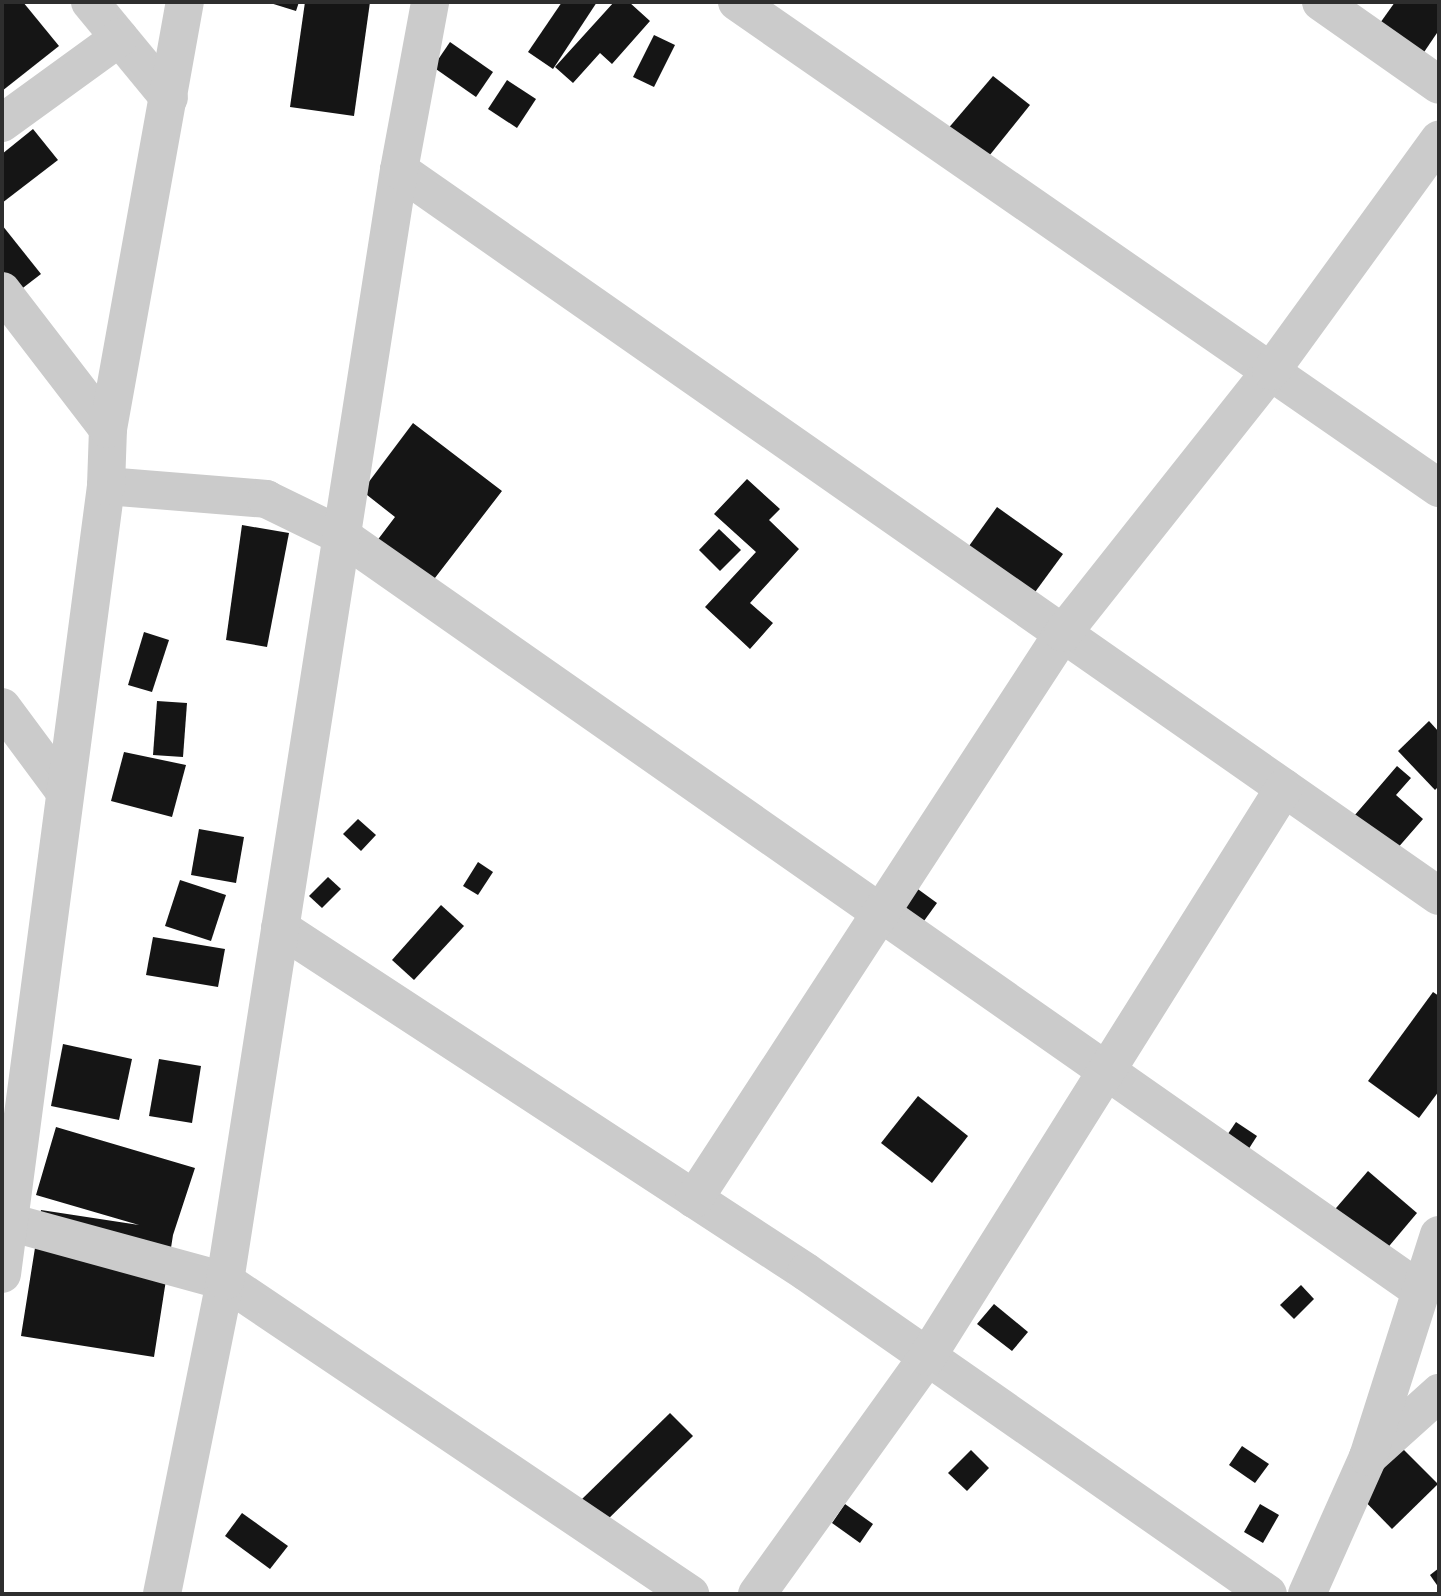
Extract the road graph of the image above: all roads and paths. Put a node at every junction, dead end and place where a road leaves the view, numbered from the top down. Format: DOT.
graph roads {
  1 [pos="90,2"];
  2 [pos="185,2"];
  3 [pos="430,2"];
  4 [pos="737,2"];
  5 [pos="1321,2"];
  6 [pos="119,38"];
  7 [pos="1439,85"];
  8 [pos="169,98"];
  9 [pos="2,123"];
  10 [pos="1439,140"];
  11 [pos="399,170"];
  12 [pos="2,291"];
  13 [pos="1271,371"];
  14 [pos="108,429"];
  15 [pos="106,486"];
  16 [pos="1439,488"];
  17 [pos="342,536"];
  18 [pos="1063,633"];
  19 [pos="2,708"];
  20 [pos="1284,788"];
  21 [pos="65,792"];
  22 [pos="1439,896"];
  23 [pos="879,912"];
  24 [pos="280,928"];
  25 [pos="1107,1072"];
  26 [pos="694,1199"];
  27 [pos="9,1222"];
  28 [pos="1439,1235"];
  29 [pos="2,1275"];
  30 [pos="225,1281"];
  31 [pos="1418,1289"];
  32 [pos="927,1357"];
  33 [pos="1439,1394"];
  34 [pos="1368,1457"];
  35 [pos="162,1594"];
  36 [pos="690,1594"];
  37 [pos="757,1594"];
  38 [pos="1268,1594"];
  39 [pos="1307,1594"];
  1 -- 6 [label="street"];
  2 -- 8 [label="street"];
  3 -- 11 [label="street"];
  4 -- 13 [label="street"];
  5 -- 7 [label="street"];
  6 -- 8 [label="street"];
  6 -- 9 [label="street"];
  8 -- 14 [label="street"];
  10 -- 13 [label="street"];
  11 -- 17 [label="street"];
  11 -- 18 [label="street"];
  12 -- 14 [label="street"];
  13 -- 16 [label="street"];
  13 -- 18 [label="street"];
  14 -- 15 [label="street"];
  15 -- 17 [label="street"];
  15 -- 21 [label="street"];
  17 -- 23 [label="street"];
  17 -- 24 [label="street"];
  18 -- 20 [label="street"];
  18 -- 23 [label="street"];
  19 -- 21 [label="street"];
  20 -- 22 [label="street"];
  20 -- 25 [label="street"];
  21 -- 27 [label="street"];
  23 -- 25 [label="street"];
  23 -- 26 [label="street"];
  24 -- 26 [label="street"];
  24 -- 30 [label="street"];
  25 -- 31 [label="street"];
  25 -- 32 [label="street"];
  26 -- 32 [label="street"];
  27 -- 29 [label="street"];
  27 -- 30 [label="street"];
  28 -- 31 [label="street"];
  30 -- 35 [label="street"];
  30 -- 36 [label="street"];
  31 -- 34 [label="street"];
  32 -- 37 [label="street"];
  32 -- 38 [label="street"];
  33 -- 34 [label="street"];
  34 -- 39 [label="street"];
}
